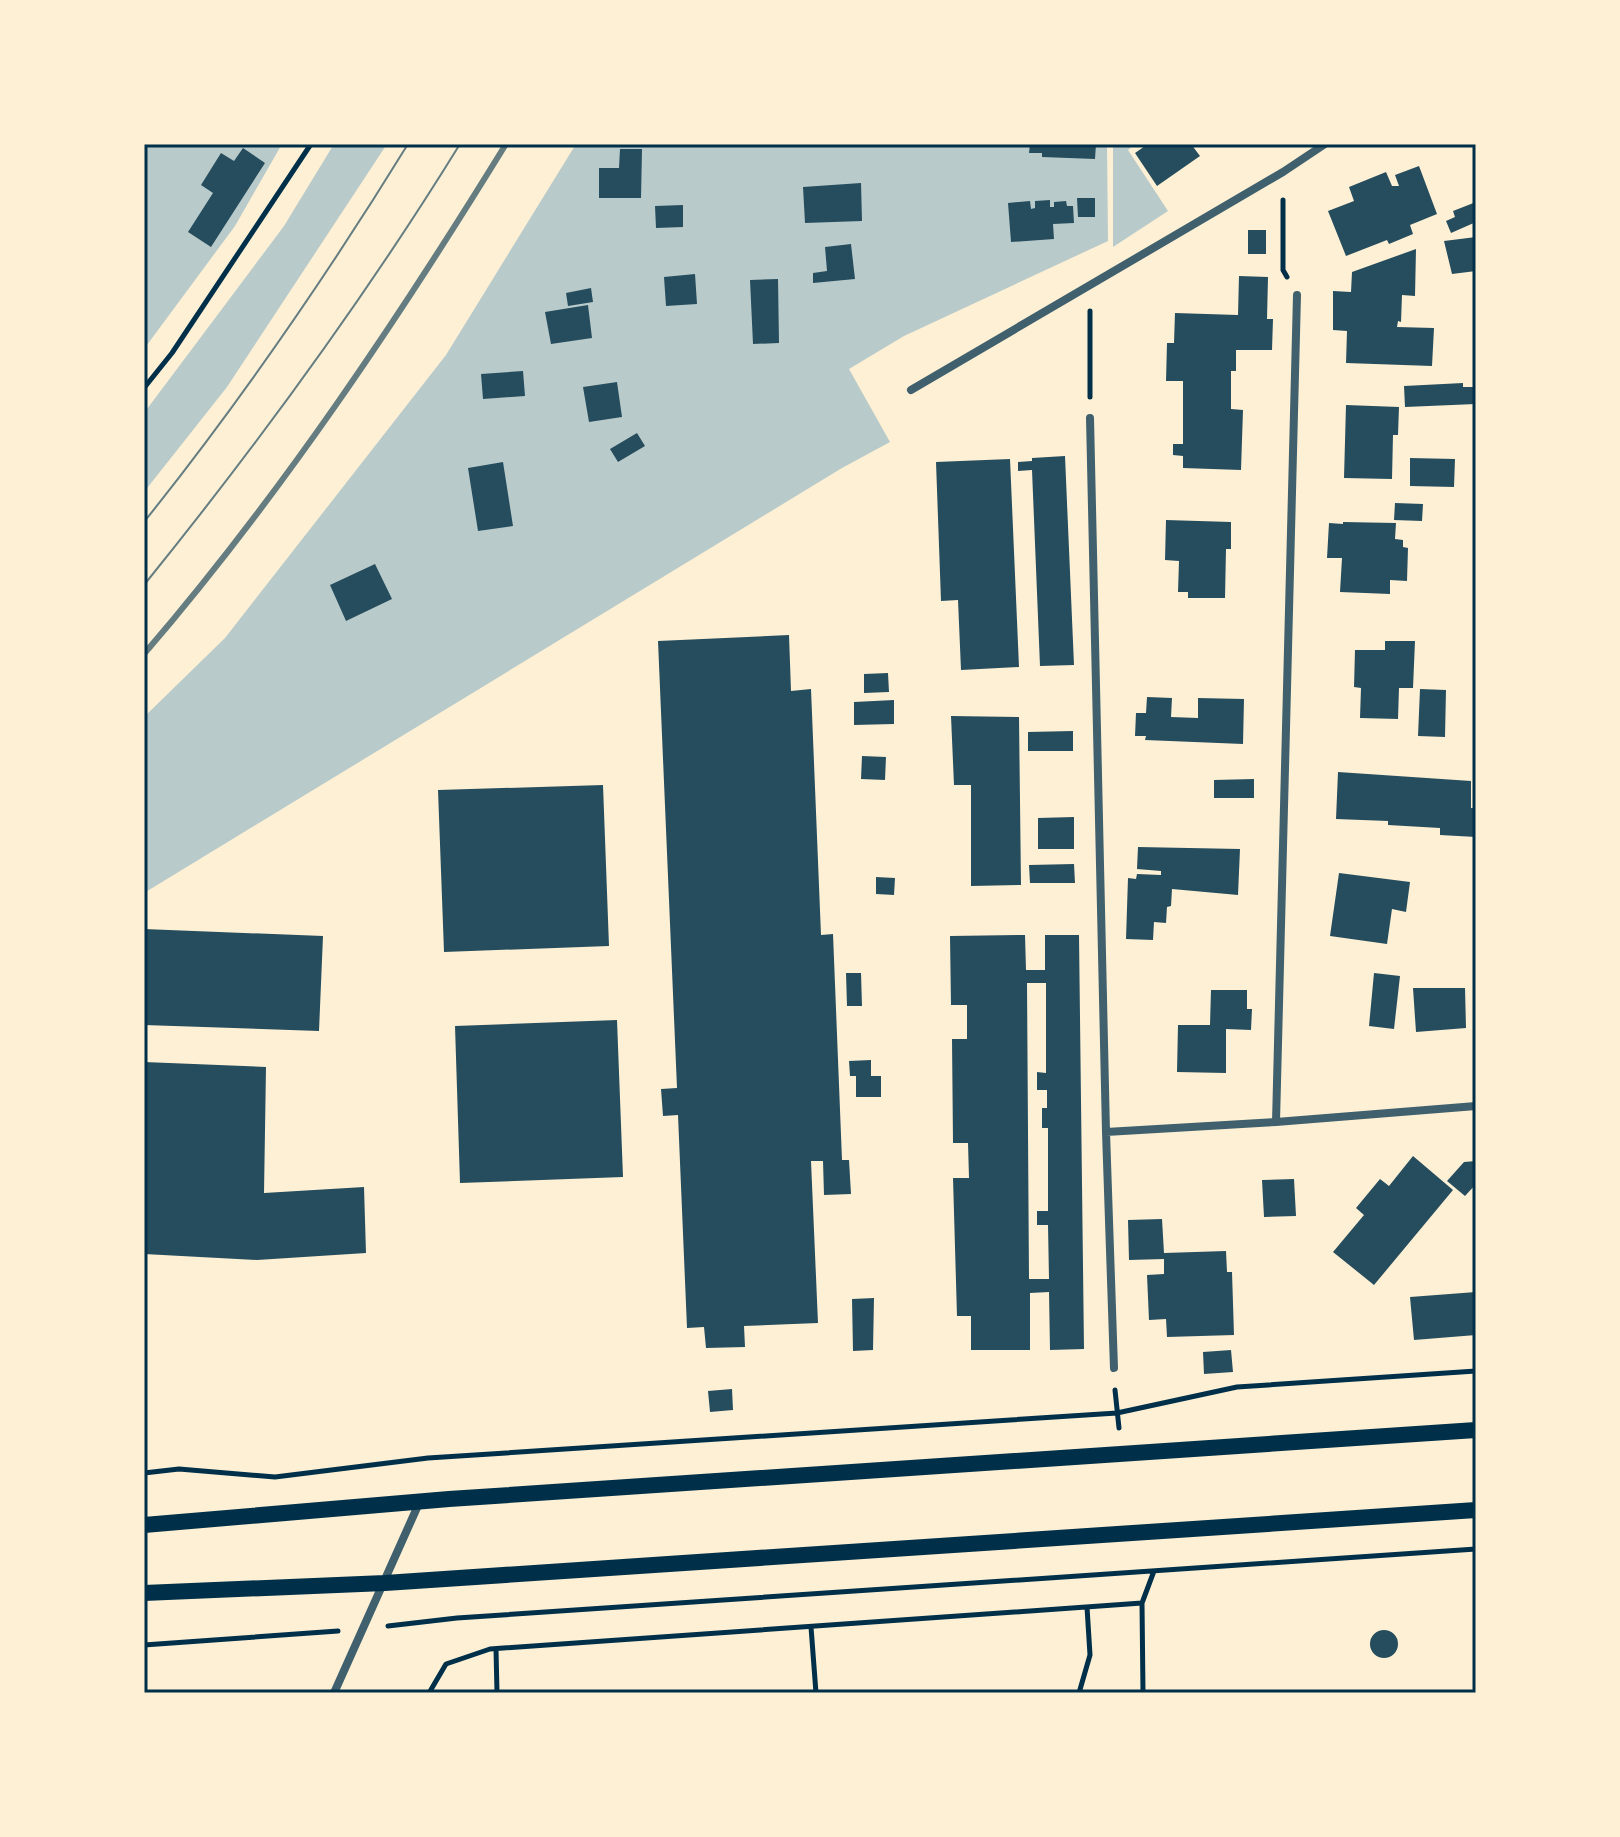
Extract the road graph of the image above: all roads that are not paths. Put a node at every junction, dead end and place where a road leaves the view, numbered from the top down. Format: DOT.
graph roads {
  1 [pos="1325,144"];
  2 [pos="1297,295"];
  3 [pos="911,390"];
  4 [pos="1090,418"];
  5 [pos="1476,1106"];
  6 [pos="1276,1122"];
  7 [pos="1106,1132"];
  8 [pos="1114,1368"];
  9 [pos="1476,1430"];
  10 [pos="420,1501"];
  11 [pos="1476,1510"];
  12 [pos="144,1525"];
  13 [pos="385,1583"];
  14 [pos="144,1593"];
  15 [pos="334,1693"];
  1 -- 3 [label="street"];
  2 -- 6 [label="street"];
  4 -- 7 [label="street"];
  5 -- 6 [label="street"];
  6 -- 7 [label="street"];
  7 -- 8 [label="street"];
  9 -- 10 [label="main road"];
  10 -- 12 [label="main road"];
  10 -- 13 [label="street"];
  11 -- 13 [label="main road"];
  13 -- 14 [label="main road"];
  13 -- 15 [label="street"];
}
